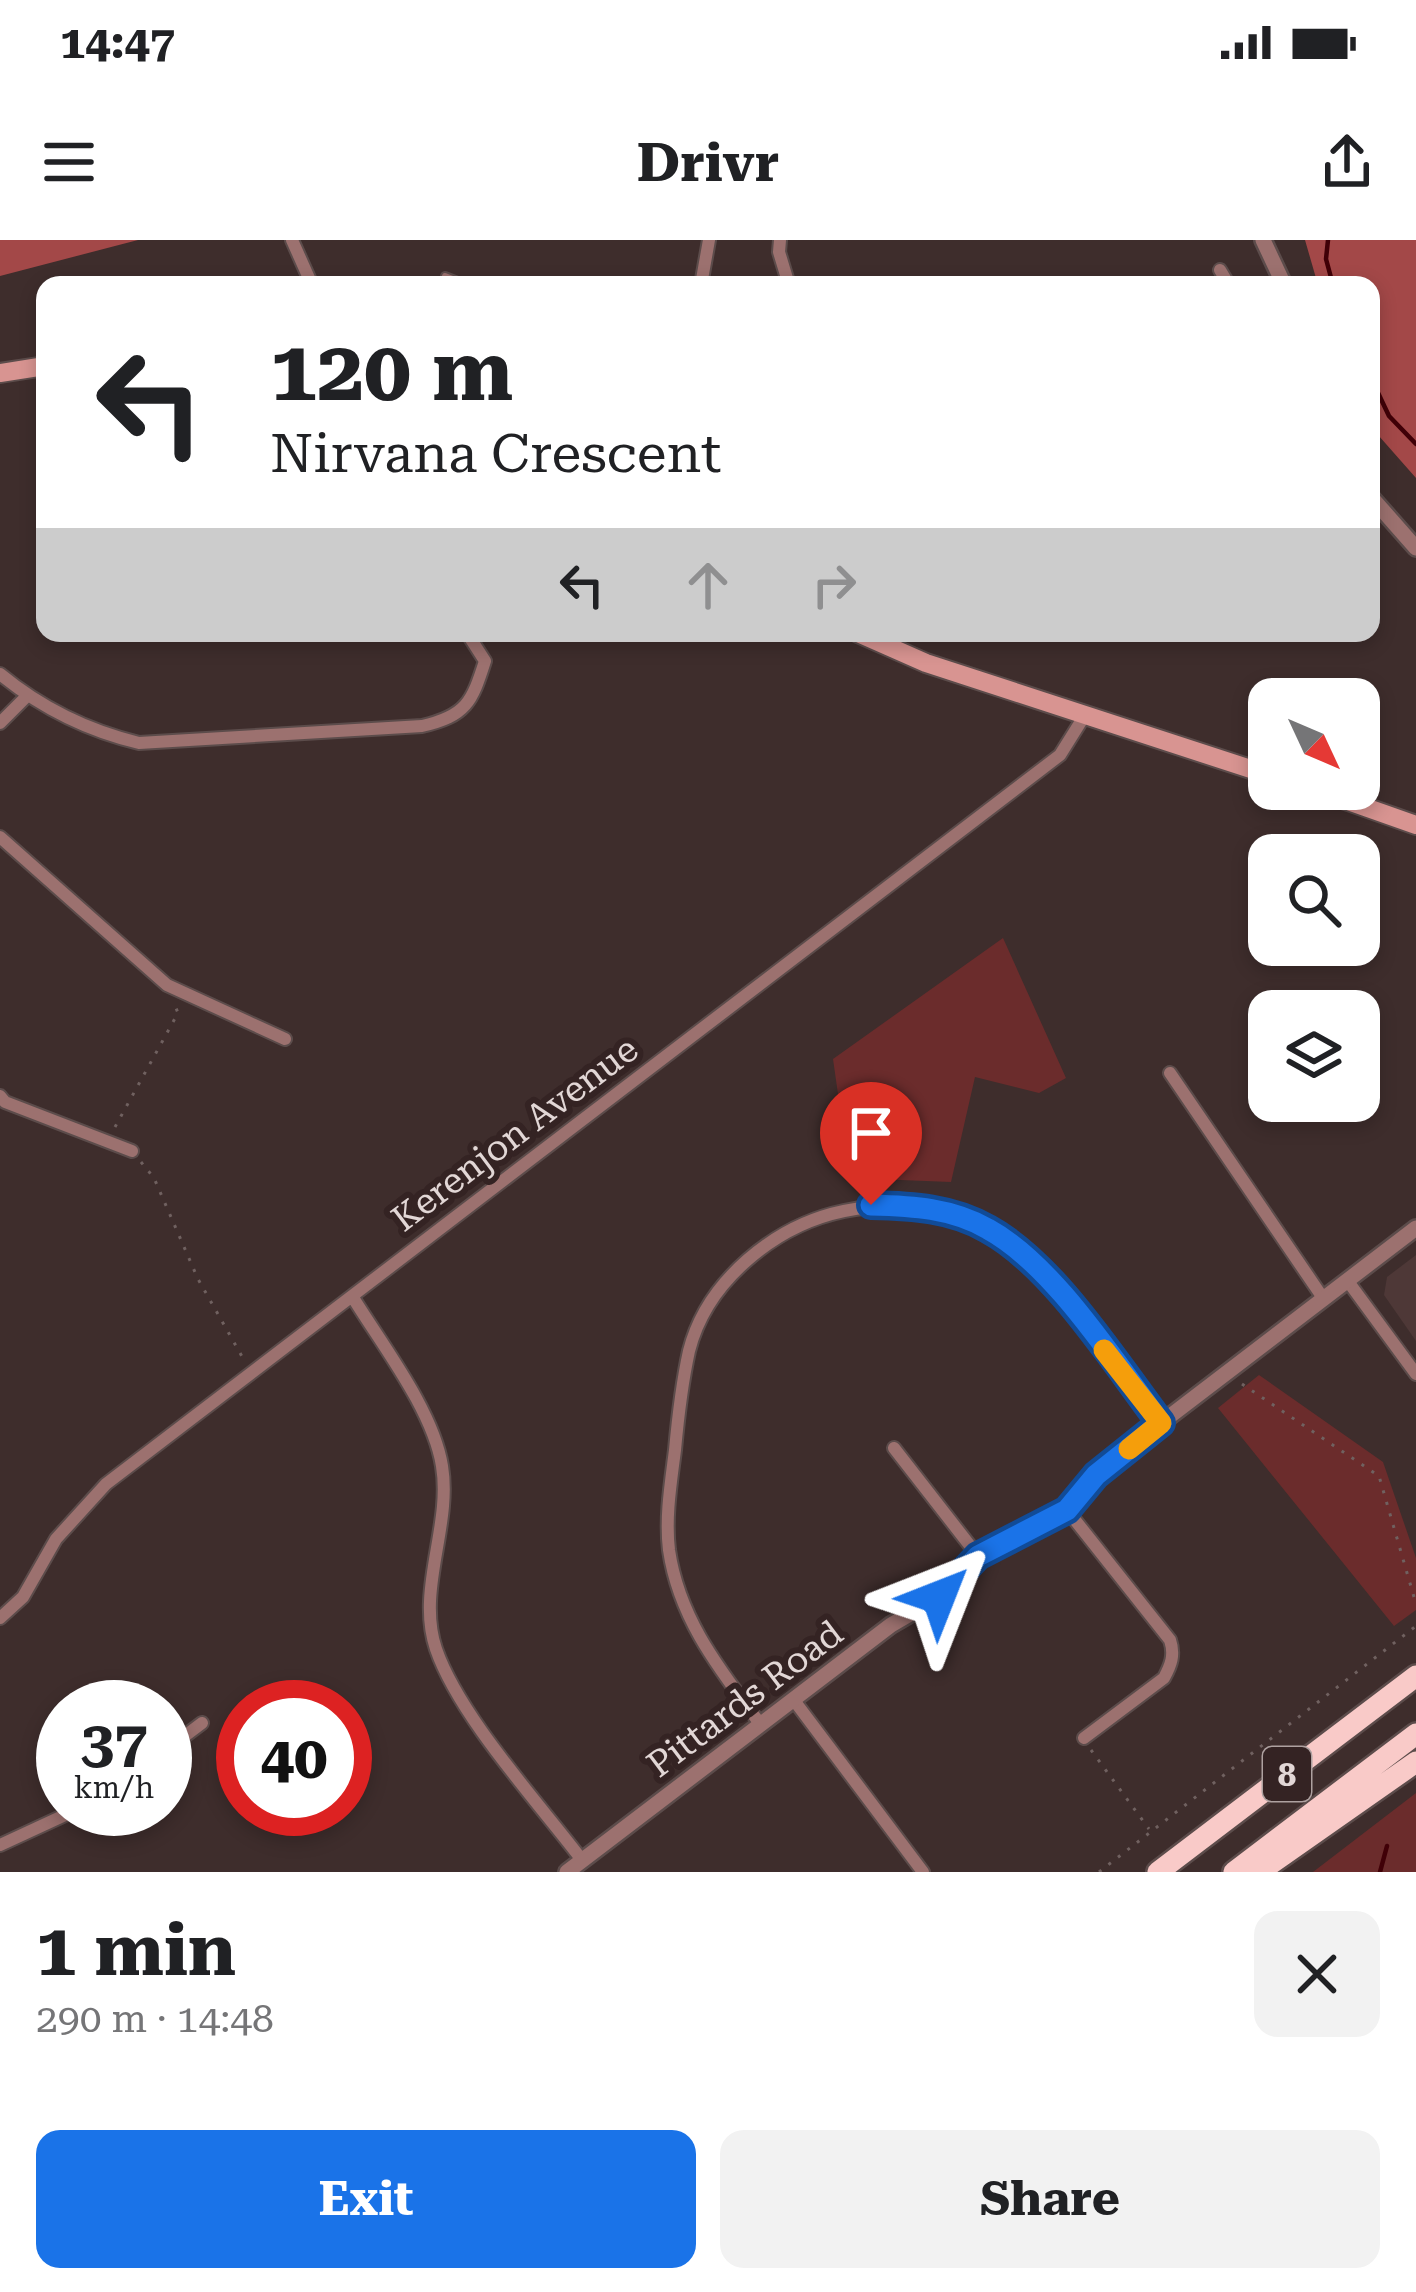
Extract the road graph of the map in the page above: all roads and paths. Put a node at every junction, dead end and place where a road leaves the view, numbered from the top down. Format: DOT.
graph roads {
  1 [pos="292,240"];
  2 [pos="709,240"];
  3 [pos="780,240"];
  4 [pos="1263,240"];
  5 [pos="303,267"];
  6 [pos="1220,270"];
  7 [pos="301,276"];
  8 [pos="308,276"];
  9 [pos="703,276"];
  10 [pos="787,276"];
  11 [pos="1224,276"];
  12 [pos="1280,276"];
  13 [pos="36,367"];
  14 [pos="0,373"];
  15 [pos="1380,506"];
  16 [pos="1416,548"];
  17 [pos="473,642"];
  18 [pos="878,642"];
  19 [pos="0,674"];
  20 [pos="27,696"];
  21 [pos="1085,715"];
  22 [pos="0,723"];
  23 [pos="1248,768"];
  24 [pos="1375,810"];
  25 [pos="1416,824"];
  26 [pos="1,840"];
  27 [pos="167,985"];
  28 [pos="285,1039"];
  29 [pos="1170,1073"];
  30 [pos="0,1096"];
  31 [pos="107,1141"];
  32 [pos="132,1151"];
  33 [pos="1416,1228"];
  34 [pos="1347,1280"];
  35 [pos="352,1296"];
  36 [pos="1323,1298"];
  37 [pos="252,1372"];
  38 [pos="1416,1374"];
  39 [pos="1242,1384"];
  40 [pos="1161,1423"];
  41 [pos="894,1448"];
  42 [pos="1067,1510"];
  43 [pos="978,1556"];
  44 [pos="1416,1604"];
  45 [pos="0,1618"];
  46 [pos="1416,1626"];
  47 [pos="1416,1676"];
  48 [pos="794,1699"];
  49 [pos="202,1723"];
  50 [pos="761,1725"];
  51 [pos="192,1731"];
  52 [pos="1416,1734"];
  53 [pos="1084,1738"];
  54 [pos="1416,1762"];
  55 [pos="36,1828"];
  56 [pos="1150,1831"];
  57 [pos="0,1845"];
  58 [pos="582,1860"];
  59 [pos="567,1872"];
  60 [pos="923,1872"];
  61 [pos="1099,1872"];
  62 [pos="1158,1872"];
  63 [pos="1234,1872"];
  64 [pos="1259,1872"];
  1 -- 5 [label="street"];
  2 -- 9 [label="street"];
  3 -- 10 [label="street"];
  4 -- 12 [label="street"];
  5 -- 7 [label="street"];
  5 -- 8 [label="street"];
  6 -- 11 [label="street"];
  13 -- 14 [label="main road"];
  15 -- 16 [label="street"];
  17 -- 20 [label="street"];
  18 -- 21 [label="main road"];
  19 -- 20 [label="street"];
  20 -- 22 [label="street"];
  21 -- 23 [label="main road"];
  21 -- 35 [label="street, Kerenjon Avenue"];
  24 -- 25 [label="main road"];
  26 -- 27 [label="street"];
  27 -- 28 [label="street"];
  27 -- 31 [label="path"];
  29 -- 36 [label="street"];
  30 -- 31 [label="street"];
  31 -- 32 [label="street"];
  32 -- 37 [label="path"];
  33 -- 34 [label="street, Pittards Road"];
  34 -- 36 [label="street, Pittards Road"];
  34 -- 38 [label="street"];
  35 -- 37 [label="street, Kerenjon Avenue"];
  35 -- 58 [label="street"];
  36 -- 40 [label="street, Pittards Road"];
  37 -- 45 [label="street, Kerenjon Avenue"];
  39 -- 44 [label="path"];
  40 -- 42 [label="street, Pittards Road"];
  40 -- 50 [label="street"];
  41 -- 43 [label="street"];
  42 -- 43 [label="street, Pittards Road"];
  42 -- 53 [label="street"];
  43 -- 48 [label="street, Pittards Road"];
  46 -- 56 [label="path"];
  47 -- 62 [label="highway, 8"];
  48 -- 50 [label="street, Pittards Road"];
  48 -- 60 [label="street"];
  49 -- 51 [label="street"];
  50 -- 58 [label="street, Pittards Road"];
  52 -- 63 [label="highway, 8"];
  53 -- 56 [label="path"];
  54 -- 64 [label="highway"];
  55 -- 57 [label="street"];
  56 -- 61 [label="path"];
  58 -- 59 [label="street, Pittards Road"];
}
